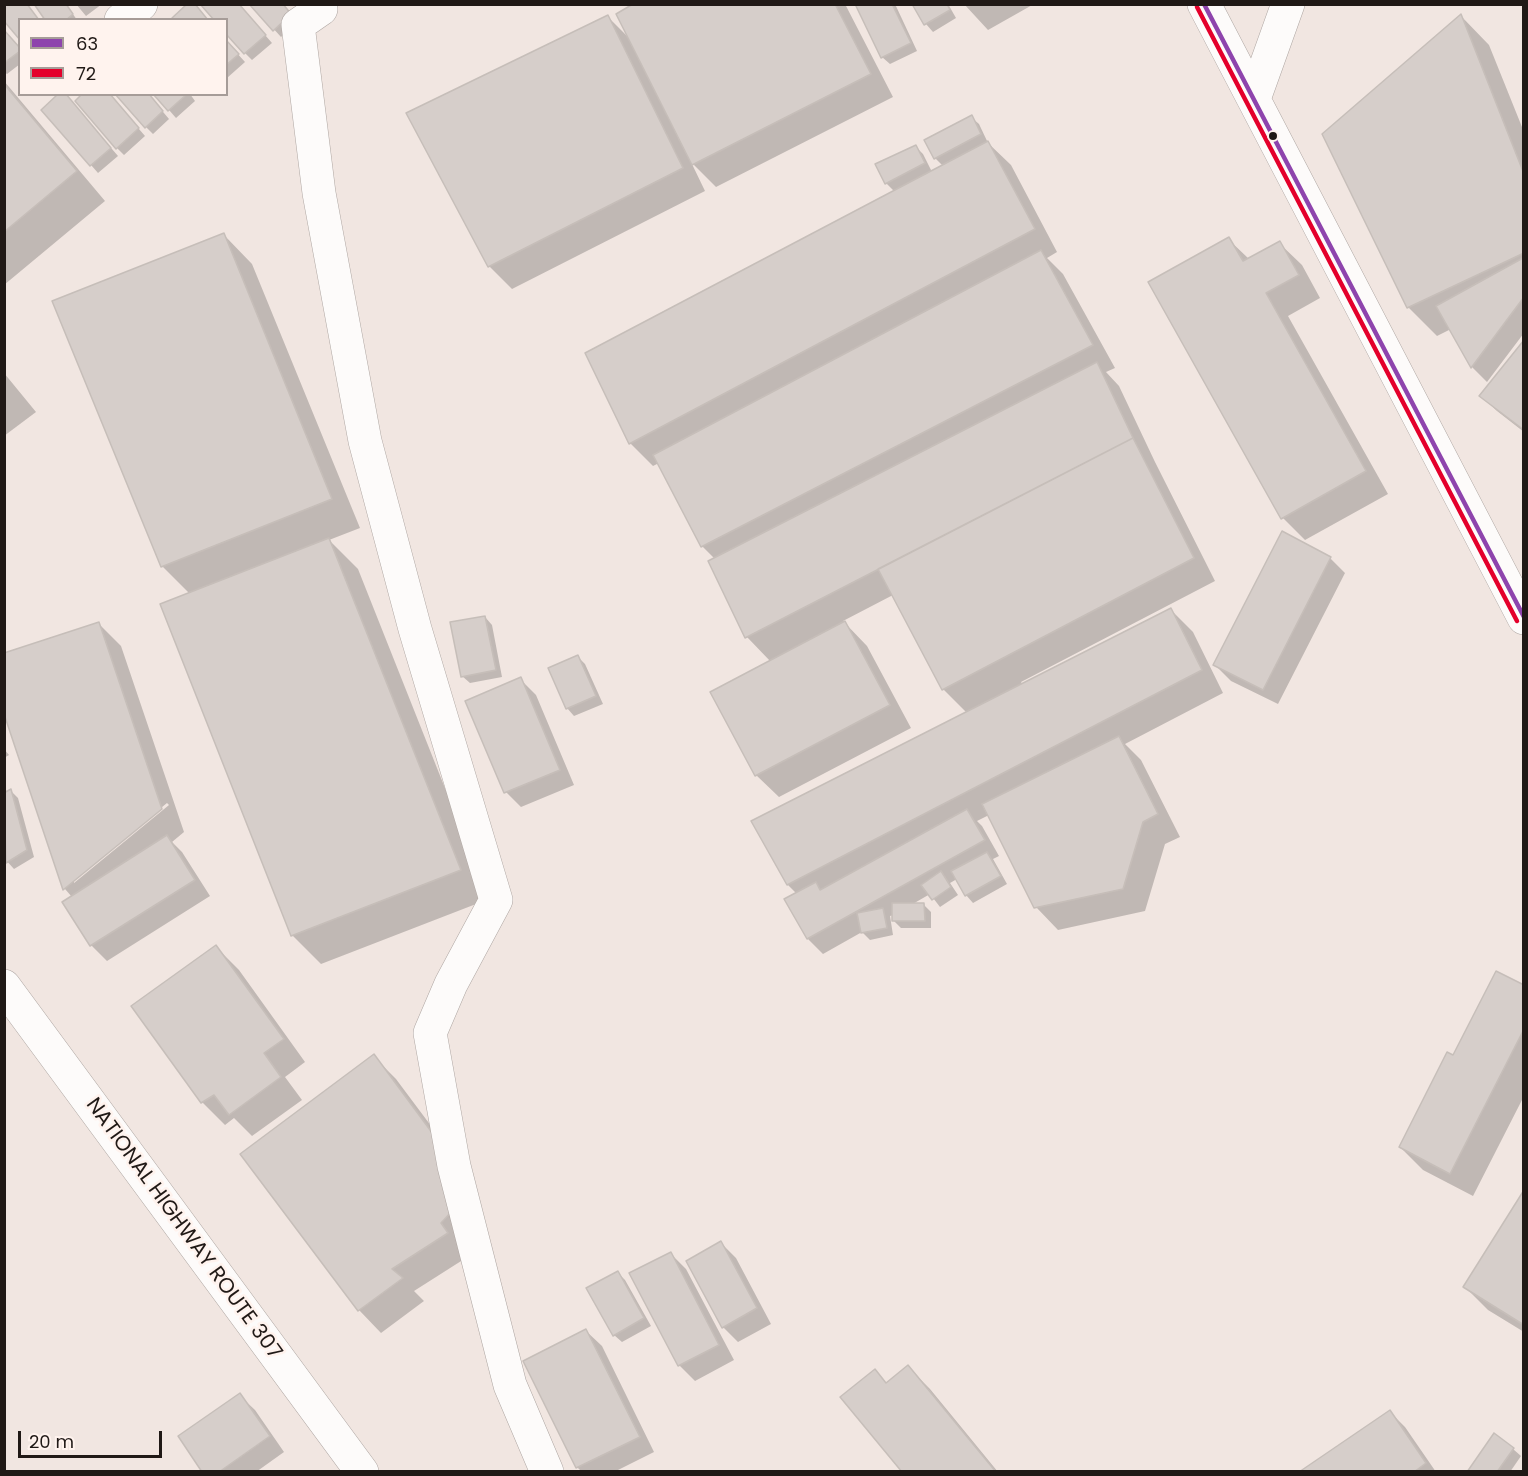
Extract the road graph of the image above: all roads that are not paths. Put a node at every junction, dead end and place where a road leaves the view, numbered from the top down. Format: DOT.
graph roads {
  1 [pos="141,4"];
  2 [pos="1204,4"];
  3 [pos="1288,4"];
  4 [pos="319,7"];
  5 [pos="124,18"];
  6 [pos="1254,99"];
  7 [pos="1524,618"];
  8 [pos="4,986"];
  9 [pos="362,1472"];
  10 [pos="547,1472"];
  1 -- 5 [label="main road"];
  2 -- 6 [label="main road"];
  3 -- 6 [label="main road"];
  4 -- 10 [label="main road"];
  6 -- 7 [label="main road"];
  8 -- 9 [label="main road, NATIONAL HIGHWAY ROUTE 307"];
}
